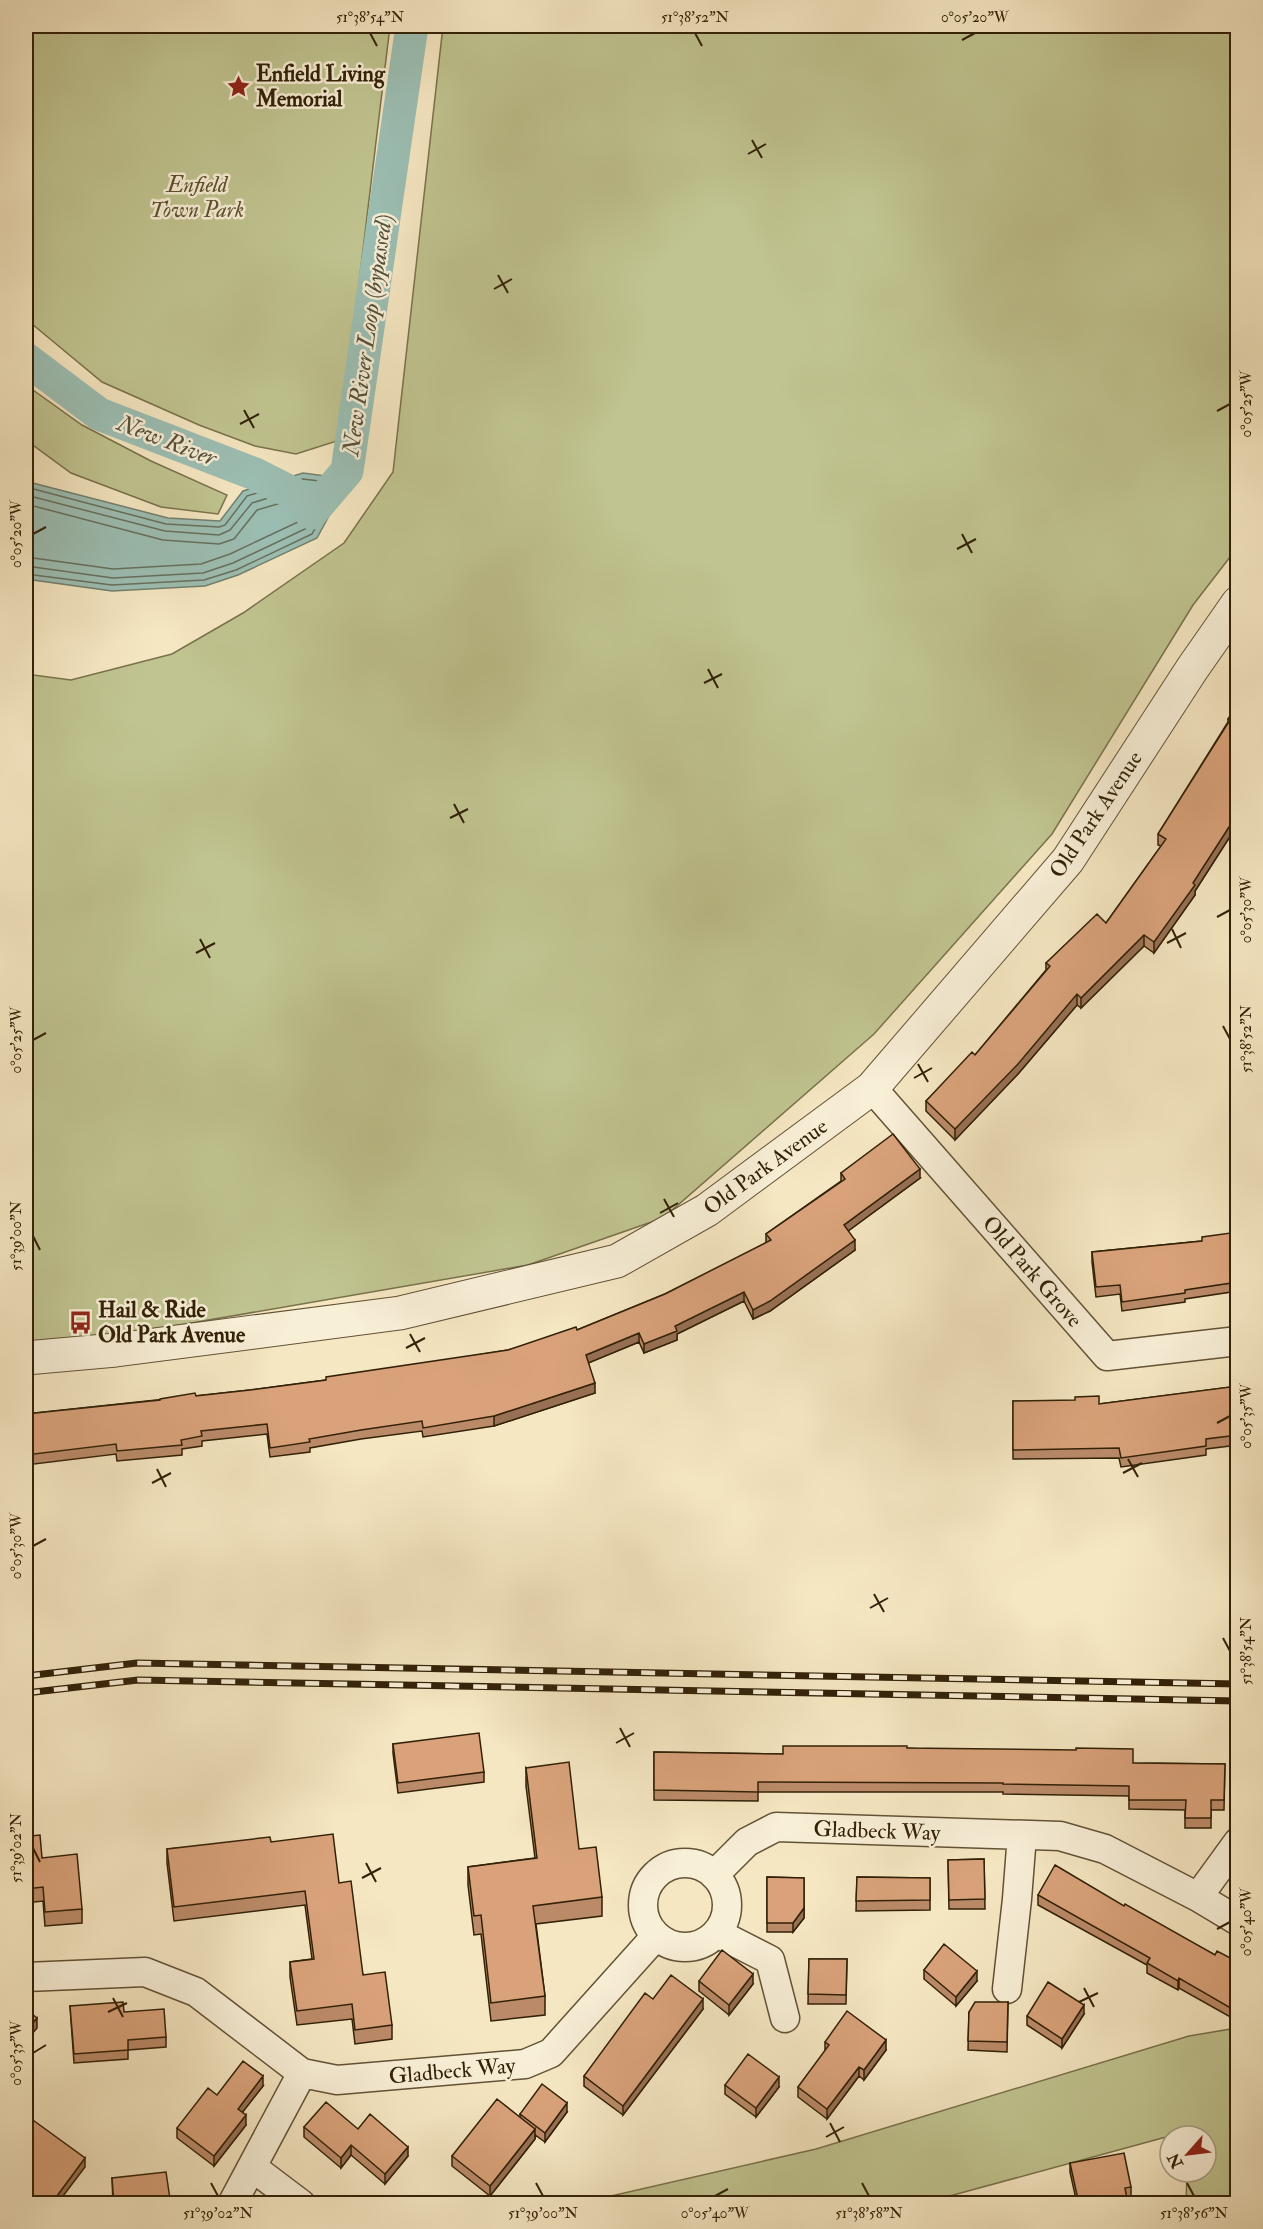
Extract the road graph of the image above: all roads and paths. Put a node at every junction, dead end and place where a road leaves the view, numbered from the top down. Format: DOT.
graph roads {
  1 [pos="1238,603"];
  2 [pos="872,1088"];
  3 [pos="1238,1341"];
  4 [pos="26,1358"];
  5 [pos="1022,1835"];
  6 [pos="1238,1842"];
  7 [pos="714,1875"];
  8 [pos="1198,1897"];
  9 [pos="1238,1921"];
  10 [pos="717,1933"];
  11 [pos="656,1936"];
  12 [pos="26,1977"];
  13 [pos="1007,1989"];
  14 [pos="784,2018"];
  15 [pos="302,2073"];
  16 [pos="252,2167"];
  17 [pos="232,2204"];
  18 [pos="300,2204"];
  1 -- 2 [label="street, Old Park Avenue"];
  2 -- 3 [label="street, Old Park Grove"];
  2 -- 4 [label="street, Old Park Avenue"];
  5 -- 7 [label="street, Gladbeck Way"];
  5 -- 8 [label="street, Gladbeck Way"];
  5 -- 13 [label="street"];
  6 -- 8 [label="street"];
  7 -- 10 [label="street"];
  7 -- 11 [label="street"];
  8 -- 9 [label="street, Gladbeck Way"];
  10 -- 11 [label="street"];
  10 -- 14 [label="street"];
  11 -- 15 [label="street, Gladbeck Way"];
  12 -- 15 [label="street, Gladbeck Way"];
  15 -- 16 [label="street"];
  16 -- 17 [label="street"];
  16 -- 18 [label="street"];
}
